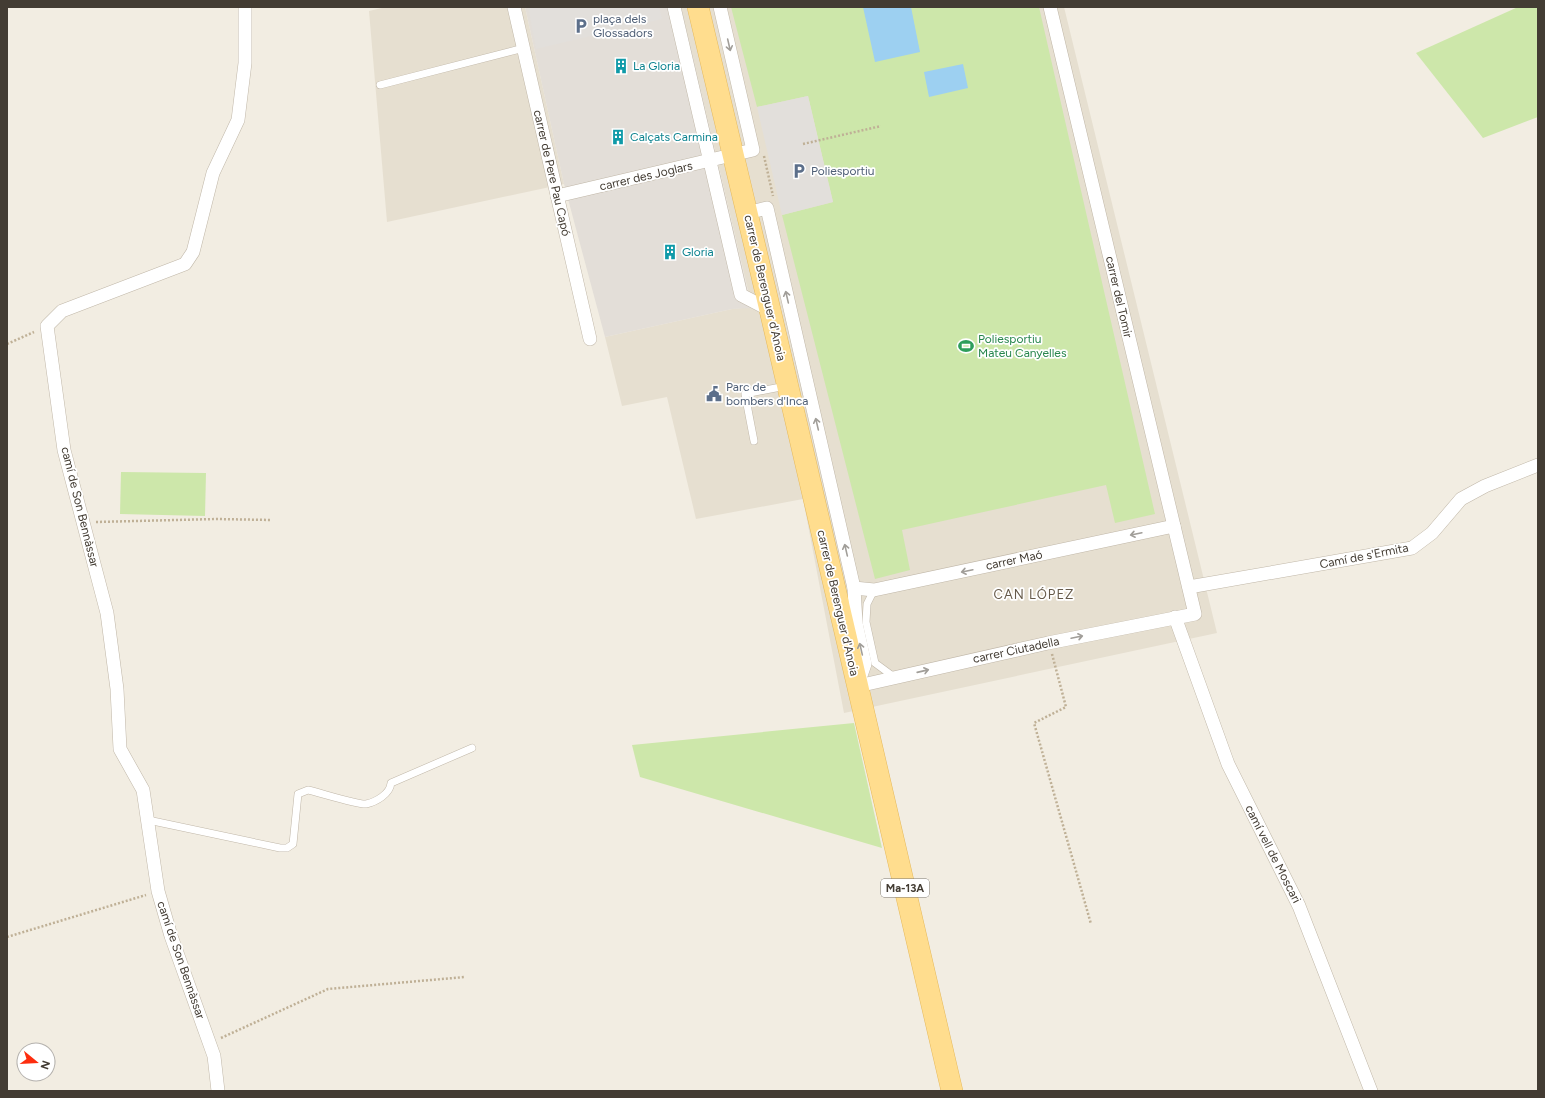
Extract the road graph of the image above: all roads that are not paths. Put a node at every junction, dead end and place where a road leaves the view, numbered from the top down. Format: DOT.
graph roads {
  1 [pos="245,7"];
  2 [pos="514,7"];
  3 [pos="674,7"];
  4 [pos="698,7"];
  5 [pos="720,7"];
  6 [pos="1050,7"];
  7 [pos="524,48"];
  8 [pos="380,84"];
  9 [pos="733,154"];
  10 [pos="710,161"];
  11 [pos="557,196"];
  12 [pos="747,213"];
  13 [pos="770,310"];
  14 [pos="590,339"];
  15 [pos="788,386"];
  16 [pos="754,441"];
  17 [pos="1538,465"];
  18 [pos="1174,526"];
  19 [pos="854,588"];
  20 [pos="1189,588"];
  21 [pos="874,590"];
  22 [pos="1175,617"];
  23 [pos="894,678"];
  24 [pos="858,686"];
  25 [pos="472,748"];
  26 [pos="148,820"];
  27 [pos="218,1091"];
  28 [pos="952,1091"];
  29 [pos="1371,1091"];
  1 -- 26 [label="street, camí de Son Bennàssar"];
  2 -- 7 [label="street, carrer de Pere Pau Capó"];
  3 -- 10 [label="street"];
  4 -- 9 [label="main road, carrer de Berenguer d'Anoia"];
  5 -- 9 [label="street, carrer des Joglars, one-way"];
  6 -- 18 [label="street, carrer del Tomir"];
  7 -- 8 [label="lane"];
  7 -- 11 [label="street, carrer de Pere Pau Capó"];
  9 -- 10 [label="street, carrer des Joglars"];
  9 -- 12 [label="main road, carrer de Berenguer d'Anoia"];
  10 -- 11 [label="street, carrer des Joglars"];
  10 -- 13 [label="street"];
  11 -- 14 [label="street, carrer de Pere Pau Capó"];
  12 -- 13 [label="main road, carrer de Berenguer d'Anoia"];
  19 -- 12 [label="street, one-way"];
  13 -- 15 [label="main road, carrer de Berenguer d'Anoia"];
  15 -- 16 [label="lane"];
  15 -- 24 [label="main road, carrer de Berenguer d'Anoia"];
  17 -- 20 [label="street, Camí de s'Ermita"];
  18 -- 20 [label="street, carrer del Tomir"];
  18 -- 21 [label="street, carrer Maó, one-way"];
  19 -- 21 [label="street, carrer Maó"];
  24 -- 19 [label="street, one-way"];
  20 -- 22 [label="street, carrer Ciutadella"];
  21 -- 23 [label="lane"];
  23 -- 22 [label="street, carrer Ciutadella, one-way"];
  22 -- 29 [label="street, camí vell de Moscari"];
  23 -- 24 [label="street, carrer Ciutadella"];
  24 -- 28 [label="main road, Ma-13A"];
  25 -- 26 [label="lane"];
  26 -- 27 [label="street, camí de Son Bennàssar"];
}
